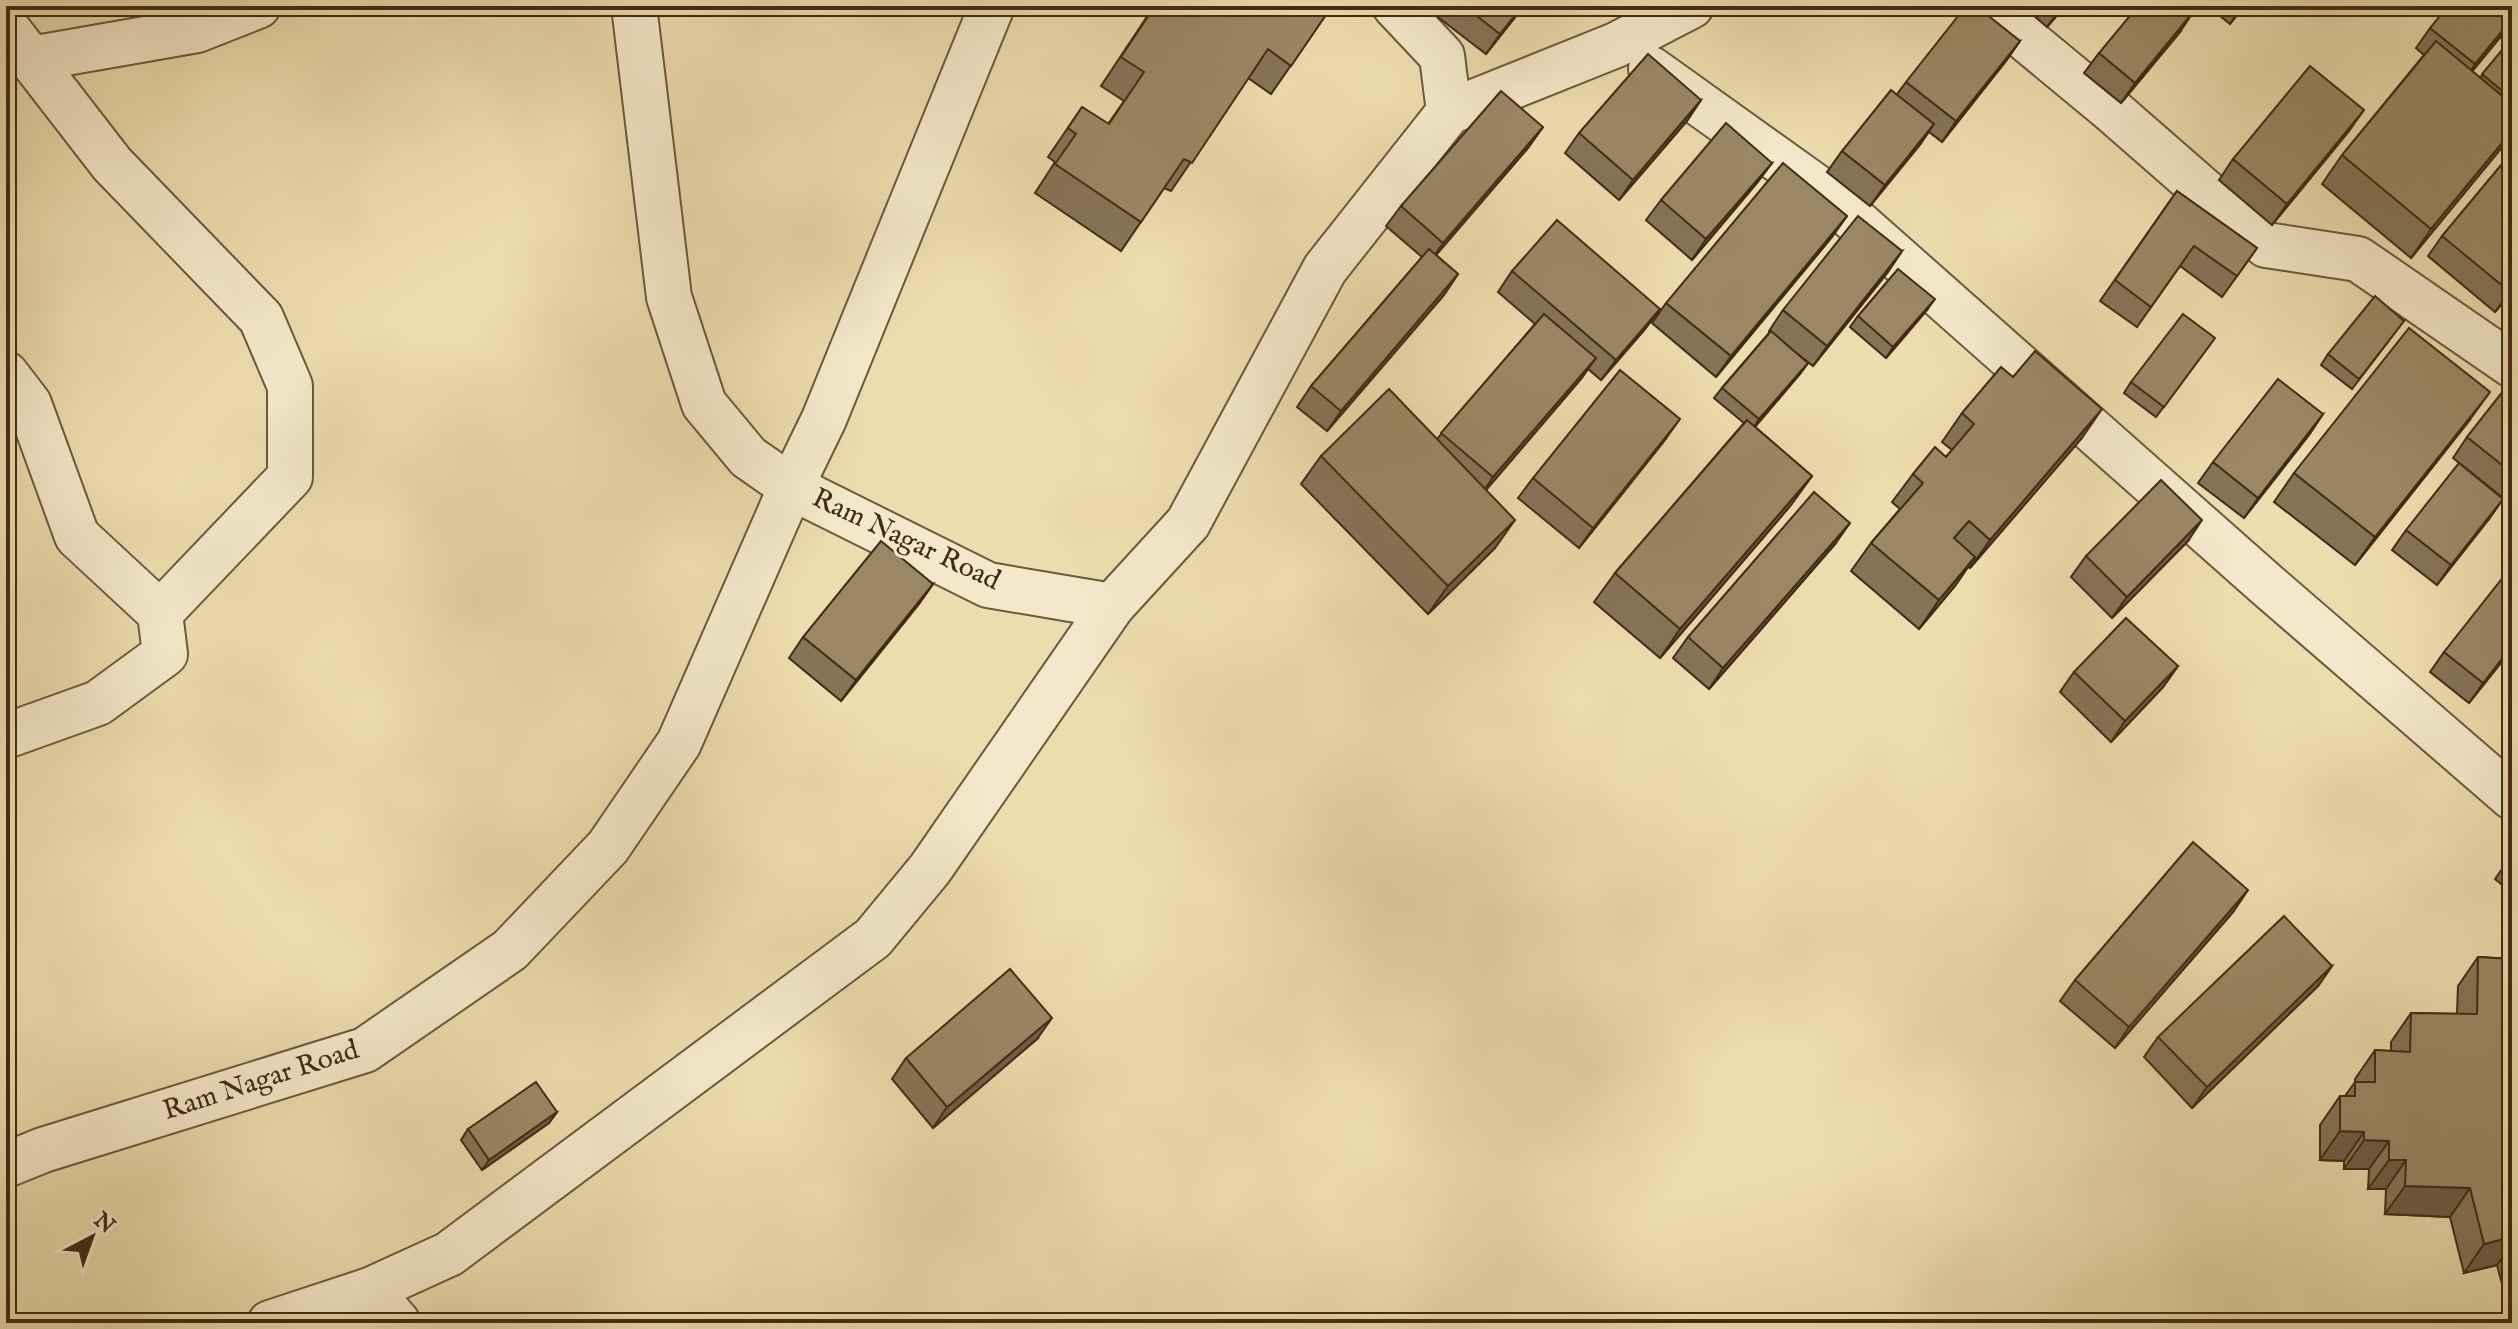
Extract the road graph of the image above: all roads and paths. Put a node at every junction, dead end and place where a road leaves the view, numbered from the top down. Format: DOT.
graph roads {
  1 [pos="258,6"];
  2 [pos="634,6"];
  3 [pos="992,6"];
  4 [pos="1395,6"];
  5 [pos="1691,6"];
  6 [pos="1986,6"];
  7 [pos="19,43"];
  8 [pos="1616,45"];
  9 [pos="1449,112"];
  10 [pos="2512,365"];
  11 [pos="6,374"];
  12 [pos="791,487"];
  13 [pos="1112,606"];
  14 [pos="160,613"];
  15 [pos="6,736"];
  16 [pos="2512,797"];
  17 [pos="6,1165"];
  18 [pos="370,1290"];
  19 [pos="270,1323"];
  20 [pos="398,1323"];
  1 -- 7 [label="street"];
  2 -- 12 [label="street"];
  3 -- 12 [label="street"];
  4 -- 9 [label="street"];
  5 -- 8 [label="street"];
  6 -- 10 [label="street"];
  7 -- 14 [label="street"];
  8 -- 9 [label="street"];
  8 -- 16 [label="street"];
  9 -- 13 [label="street"];
  11 -- 14 [label="street"];
  12 -- 13 [label="street, Ram Nagar Road"];
  12 -- 17 [label="street, Ram Nagar Road"];
  13 -- 18 [label="street"];
  14 -- 15 [label="street"];
  18 -- 19 [label="street"];
  18 -- 20 [label="street"];
}
